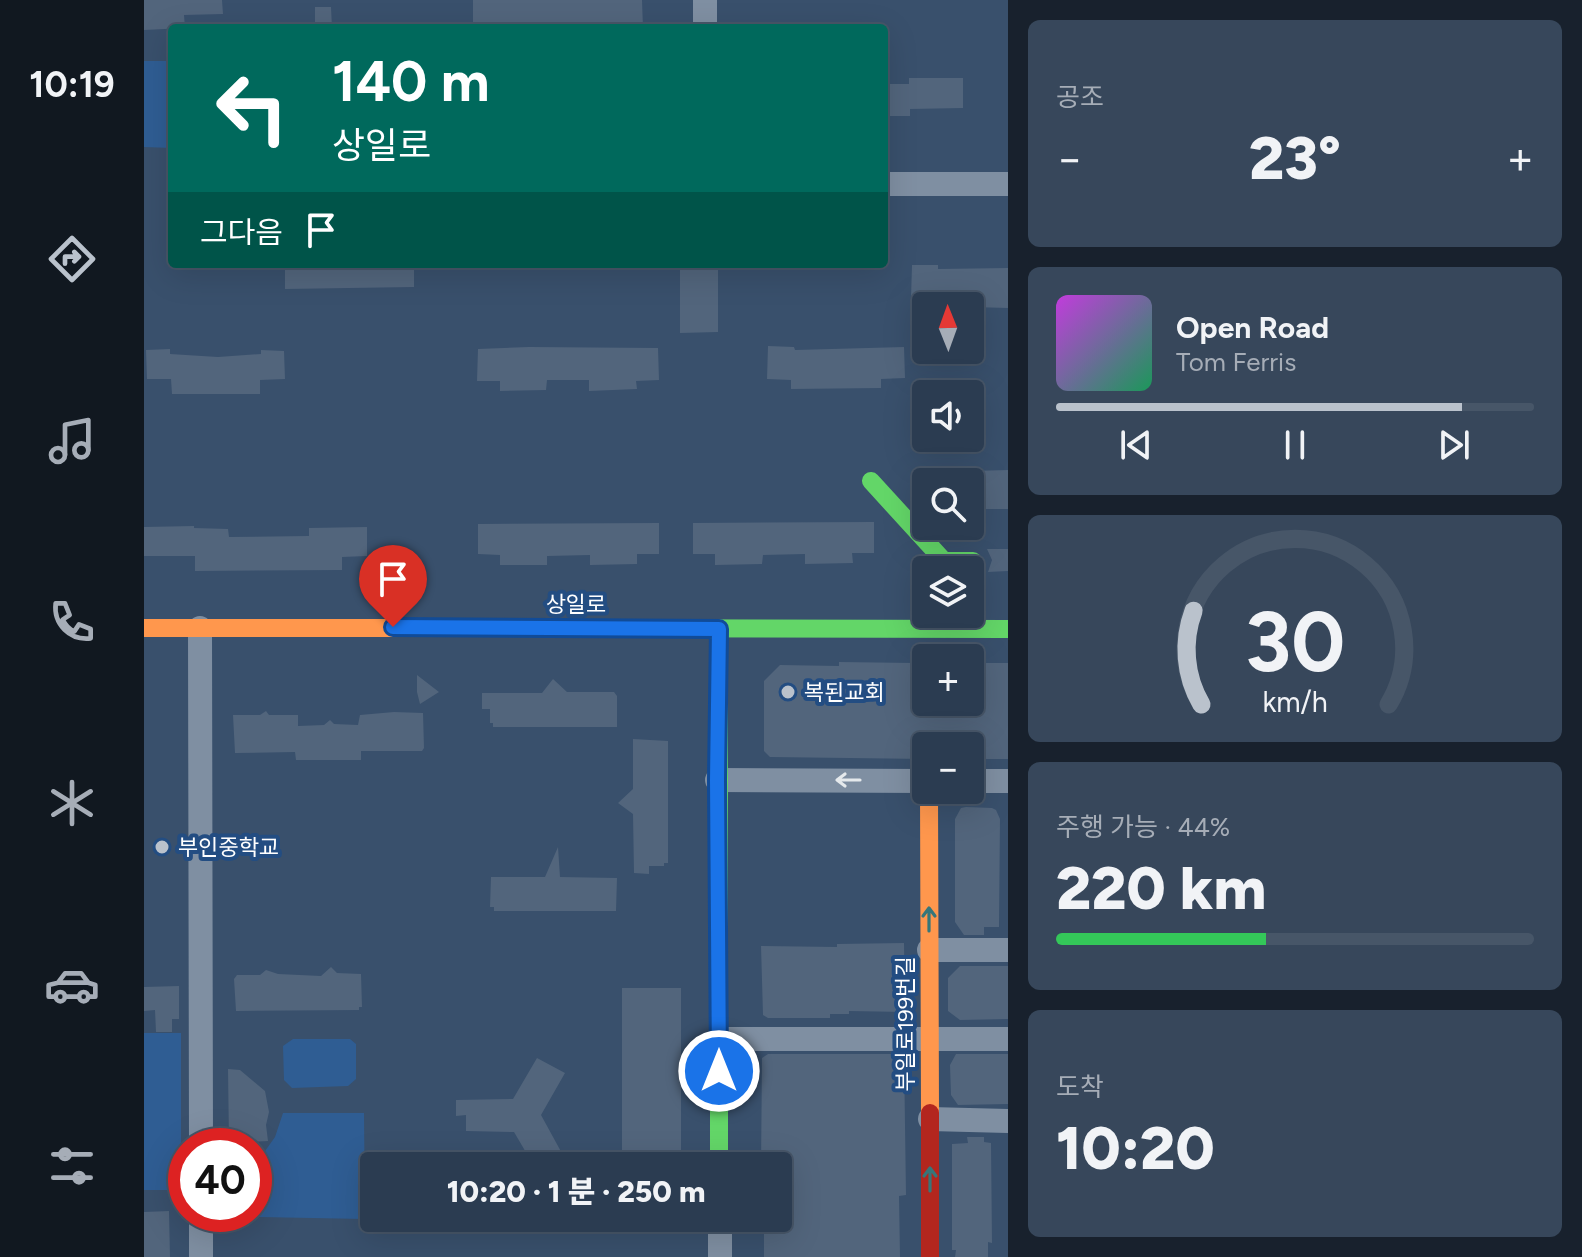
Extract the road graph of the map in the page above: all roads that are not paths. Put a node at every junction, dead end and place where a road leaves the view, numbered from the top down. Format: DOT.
graph roads {
  1 [pos="705,0"];
  2 [pos="705,24"];
  3 [pos="888,184"];
  4 [pos="1008,184"];
  5 [pos="871,481"];
  6 [pos="939,556"];
  7 [pos="144,628"];
  8 [pos="200,628"];
  9 [pos="719,629"];
  10 [pos="1008,629"];
  11 [pos="717,780"];
  12 [pos="912,781"];
  13 [pos="984,781"];
  14 [pos="1008,781"];
  15 [pos="929,804"];
  16 [pos="929,950"];
  17 [pos="1008,950"];
  18 [pos="929,1038"];
  19 [pos="719,1039"];
  20 [pos="1008,1039"];
  21 [pos="930,1119"];
  22 [pos="1008,1121"];
  23 [pos="201,1128"];
  24 [pos="719,1152"];
  25 [pos="201,1232"];
  26 [pos="720,1232"];
  27 [pos="201,1257"];
  28 [pos="720,1257"];
  29 [pos="930,1257"];
  1 -- 2 [label="street"];
  3 -- 4 [label="street"];
  5 -- 6 [label="street"];
  7 -- 8 [label="street, 상일로"];
  8 -- 9 [label="street, 상일로"];
  8 -- 23 [label="street"];
  9 -- 10 [label="street, 상일로"];
  9 -- 11 [label="street"];
  12 -- 11 [label="street, one-way"];
  11 -- 19 [label="street"];
  13 -- 14 [label="street"];
  16 -- 15 [label="street, 부일로199번길, one-way"];
  16 -- 17 [label="street"];
  16 -- 18 [label="street, 부일로199번길"];
  18 -- 19 [label="street"];
  18 -- 20 [label="street"];
  18 -- 21 [label="street, 부일로199번길"];
  19 -- 24 [label="street"];
  21 -- 22 [label="street"];
  29 -- 21 [label="street, 부일로199번길, one-way"];
  25 -- 27 [label="street"];
  26 -- 28 [label="street"];
}
